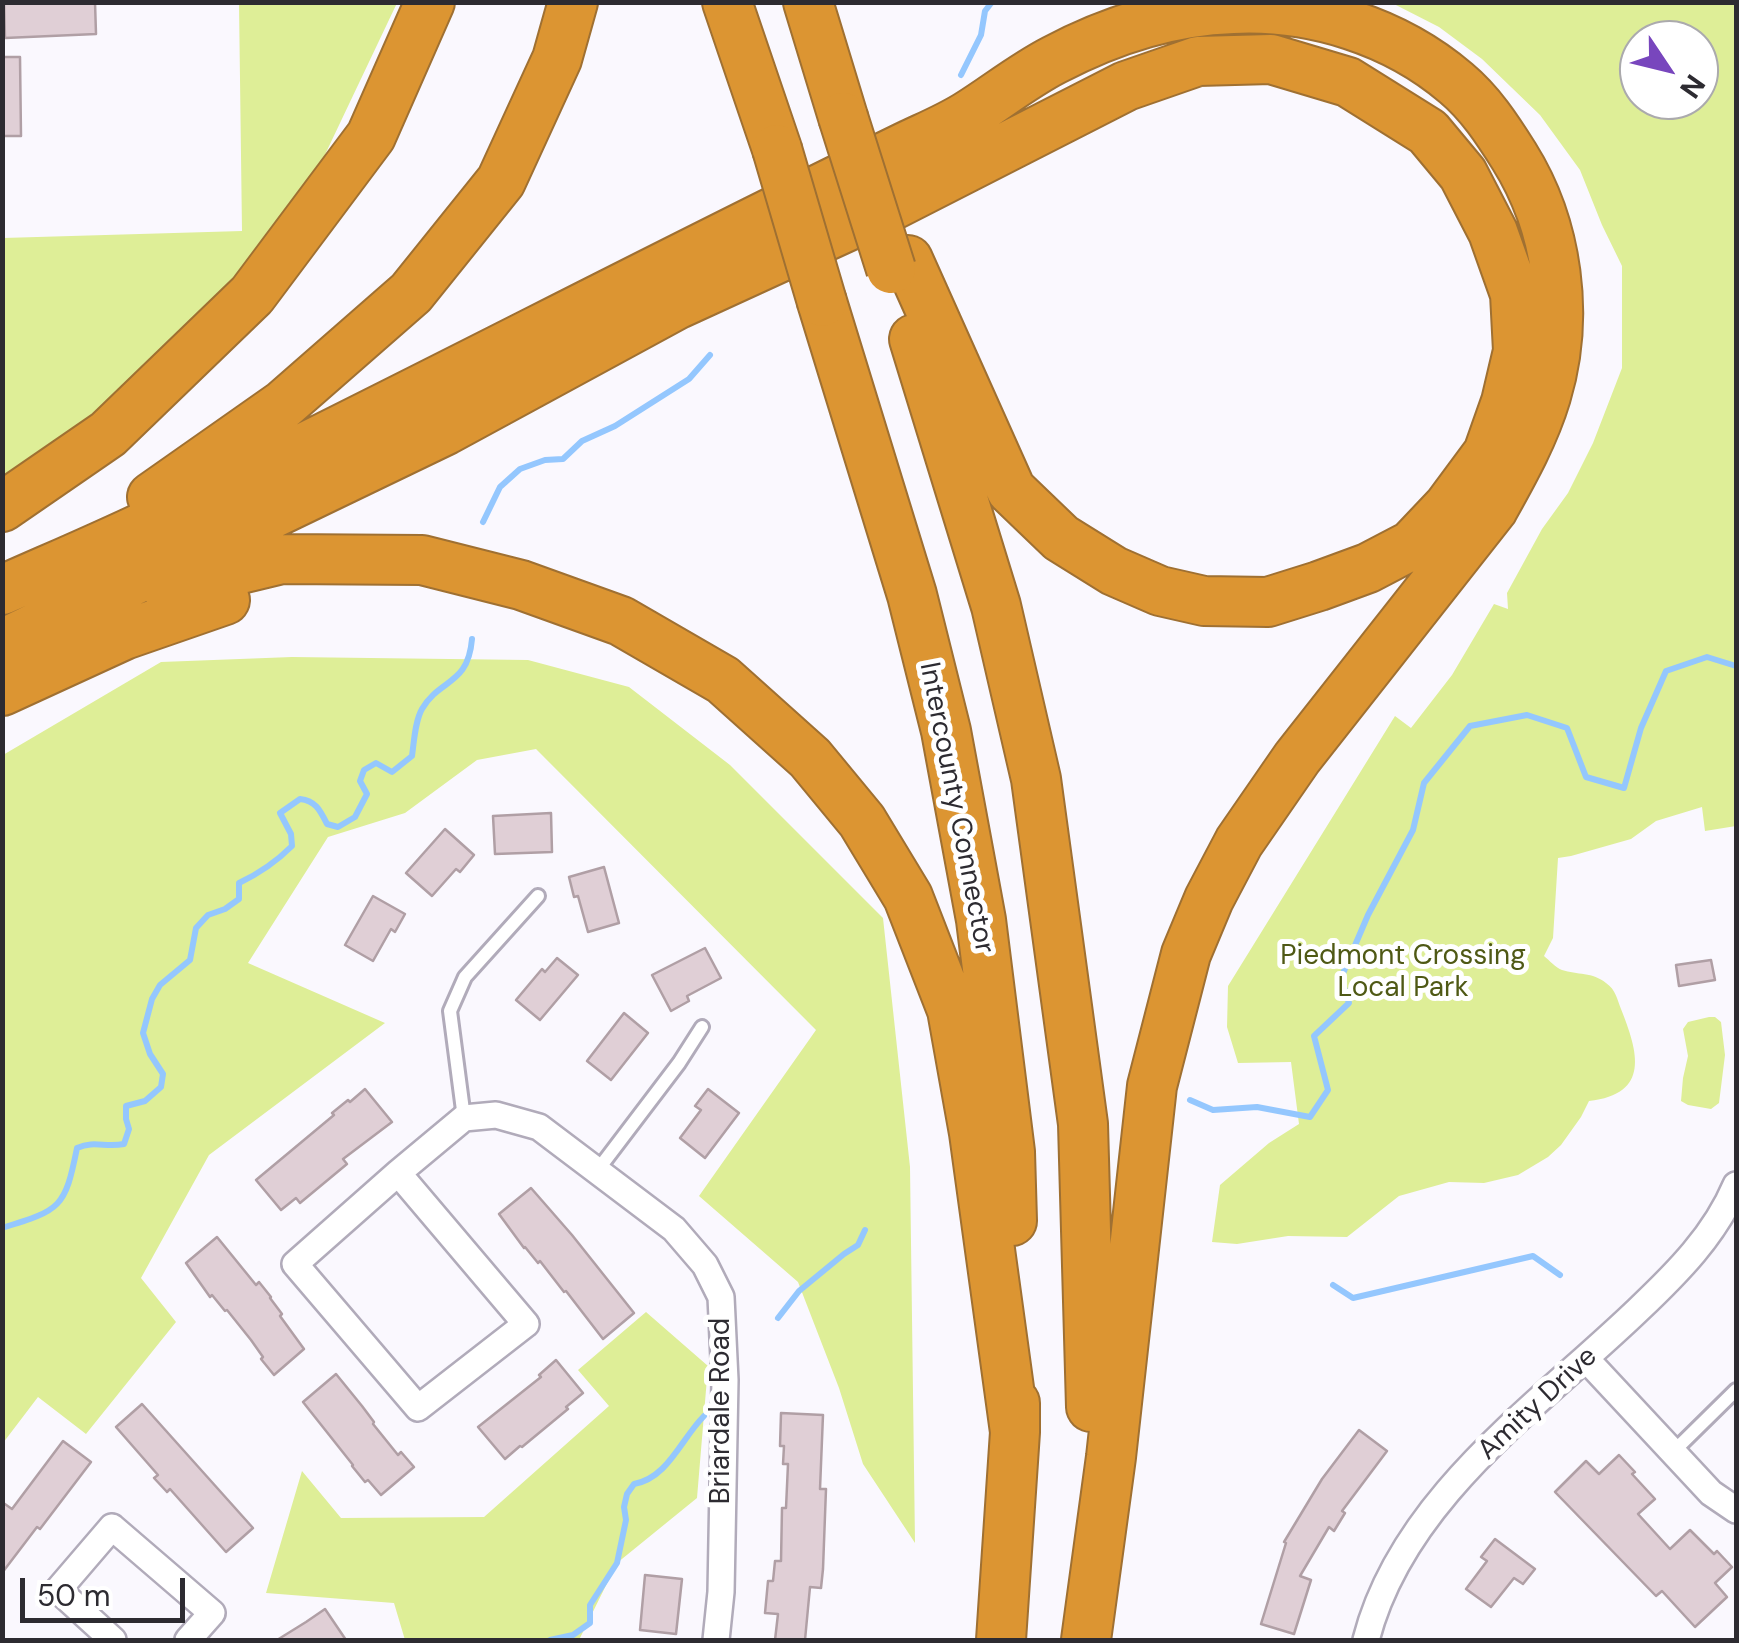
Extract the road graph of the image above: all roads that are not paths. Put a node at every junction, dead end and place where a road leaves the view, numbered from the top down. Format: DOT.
graph roads {
  1 [pos="430,2"];
  2 [pos="573,2"];
  3 [pos="727,2"];
  4 [pos="808,2"];
  5 [pos="900,264"];
  6 [pos="2,508"];
  7 [pos="521,585"];
  8 [pos="2,587"];
  9 [pos="16,637"];
  10 [pos="2,691"];
  11 [pos="538,896"];
  12 [pos="702,1026"];
  13 [pos="464,1118"];
  14 [pos="597,1171"];
  15 [pos="398,1173"];
  16 [pos="1736,1185"];
  17 [pos="1587,1360"];
  18 [pos="1736,1390"];
  19 [pos="1015,1432"];
  20 [pos="1672,1453"];
  21 [pos="1736,1510"];
  22 [pos="113,1640"];
  23 [pos="188,1640"];
  24 [pos="716,1640"];
  25 [pos="1001,1640"];
  26 [pos="1082,1640"];
  27 [pos="1366,1640"];
  1 -- 6 [label="highway"];
  2 -- 8 [label="highway"];
  3 -- 19 [label="highway, Intercounty Connector, bridge"];
  4 -- 5 [label="highway, bridge"];
  5 -- 9 [label="highway"];
  5 -- 26 [label="highway"];
  7 -- 9 [label="highway"];
  7 -- 10 [label="highway"];
  7 -- 19 [label="highway"];
  8 -- 26 [label="highway"];
  11 -- 13 [label="lane"];
  12 -- 14 [label="lane"];
  13 -- 14 [label="street, Briardale Road"];
  13 -- 15 [label="street"];
  14 -- 24 [label="street, Briardale Road"];
  15 -- 15 [label="street"];
  16 -- 17 [label="street, Amity Drive"];
  17 -- 20 [label="street"];
  17 -- 27 [label="street, Amity Drive"];
  18 -- 20 [label="lane"];
  19 -- 25 [label="highway, Intercounty Connector"];
  20 -- 21 [label="street"];
  22 -- 23 [label="street"];
}
